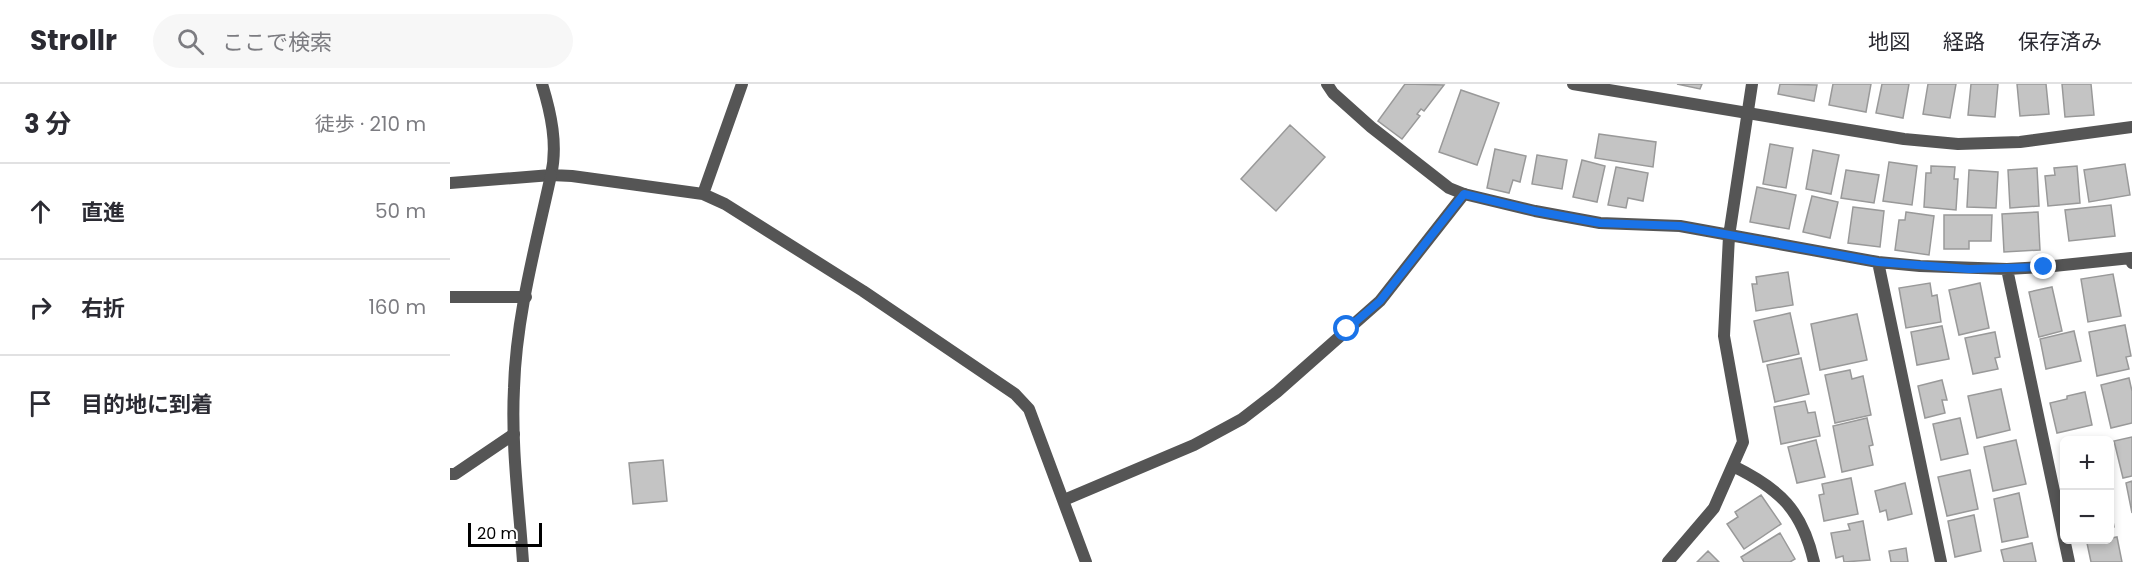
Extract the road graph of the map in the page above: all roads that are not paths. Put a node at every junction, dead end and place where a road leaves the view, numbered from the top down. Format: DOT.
graph roads {
  1 [pos="542,84"];
  2 [pos="742,84"];
  3 [pos="1327,84"];
  4 [pos="1573,84"];
  5 [pos="1752,84"];
  6 [pos="1747,113"];
  7 [pos="2132,127"];
  8 [pos="551,175"];
  9 [pos="450,183"];
  10 [pos="704,194"];
  11 [pos="1464,194"];
  12 [pos="1729,236"];
  13 [pos="1878,262"];
  14 [pos="2132,263"];
  15 [pos="2007,269"];
  16 [pos="450,297"];
  17 [pos="526,297"];
  18 [pos="514,434"];
  19 [pos="1733,466"];
  20 [pos="450,474"];
  21 [pos="1064,500"];
  22 [pos="523,562"];
  23 [pos="1086,562"];
  24 [pos="1668,562"];
  25 [pos="1814,562"];
  26 [pos="1941,562"];
  27 [pos="2069,562"];
  1 -- 8 [label="street"];
  2 -- 10 [label="street"];
  3 -- 11 [label="street"];
  4 -- 6 [label="street"];
  5 -- 6 [label="street"];
  6 -- 7 [label="street"];
  6 -- 12 [label="street"];
  8 -- 9 [label="street"];
  8 -- 10 [label="street"];
  8 -- 17 [label="street"];
  10 -- 21 [label="street"];
  11 -- 12 [label="street"];
  11 -- 21 [label="street"];
  12 -- 13 [label="street"];
  12 -- 19 [label="street"];
  13 -- 15 [label="street"];
  13 -- 26 [label="street"];
  14 -- 15 [label="street"];
  15 -- 27 [label="street"];
  16 -- 17 [label="street"];
  17 -- 18 [label="street"];
  18 -- 20 [label="street"];
  18 -- 22 [label="street"];
  19 -- 24 [label="street"];
  19 -- 25 [label="street"];
  21 -- 23 [label="street"];
}
